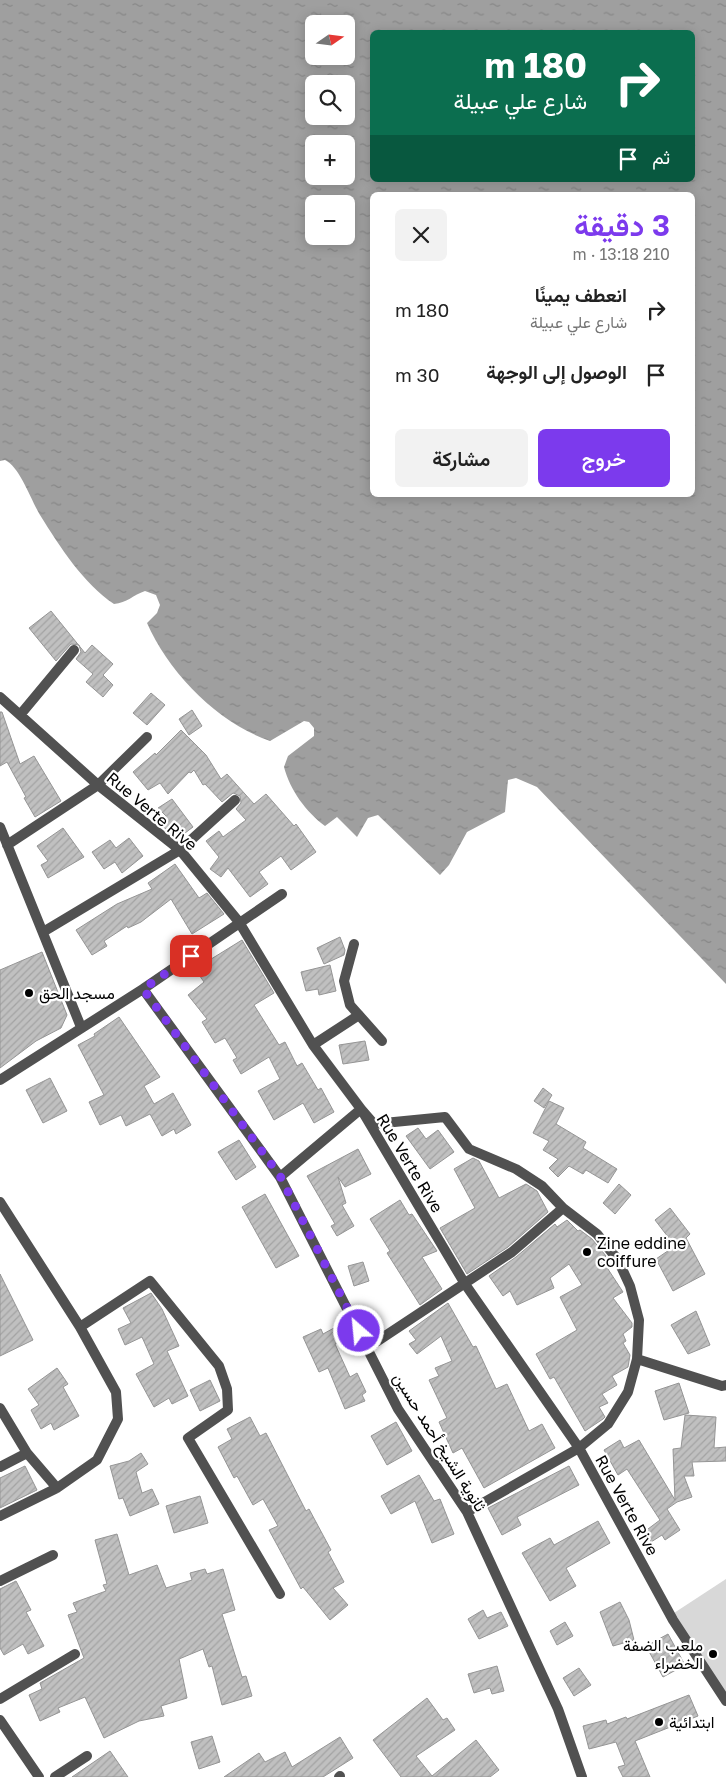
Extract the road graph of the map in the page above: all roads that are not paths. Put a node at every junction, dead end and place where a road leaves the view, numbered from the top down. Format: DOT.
graph roads {
  1 [pos="74,650"];
  2 [pos="0,697"];
  3 [pos="20,715"];
  4 [pos="147,737"];
  5 [pos="98,785"];
  6 [pos="235,800"];
  7 [pos="0,827"];
  8 [pos="7,845"];
  9 [pos="180,850"];
  10 [pos="282,894"];
  11 [pos="239,922"];
  12 [pos="44,932"];
  13 [pos="354,944"];
  14 [pos="143,989"];
  15 [pos="359,1015"];
  16 [pos="82,1027"];
  17 [pos="382,1041"];
  18 [pos="313,1045"];
  19 [pos="0,1080"];
  20 [pos="361,1109"];
  21 [pos="280,1176"];
  22 [pos="0,1202"];
  23 [pos="563,1208"];
  24 [pos="465,1284"];
  25 [pos="80,1327"];
  26 [pos="368,1348"];
  27 [pos="637,1359"];
  28 [pos="726,1384"];
  29 [pos="0,1408"];
  30 [pos="579,1448"];
  31 [pos="27,1453"];
  32 [pos="0,1467"];
  33 [pos="57,1488"];
  34 [pos="467,1512"];
  35 [pos="0,1516"];
  36 [pos="53,1556"];
  37 [pos="0,1581"];
  38 [pos="280,1594"];
  39 [pos="75,1654"];
  40 [pos="0,1699"];
  41 [pos="726,1701"];
  42 [pos="0,1720"];
  43 [pos="87,1756"];
  44 [pos="39,1777"];
  45 [pos="55,1777"];
  46 [pos="582,1777"];
  1 -- 3 [label="street"];
  2 -- 3 [label="street, Rue Verte Rive"];
  3 -- 5 [label="street, Rue Verte Rive"];
  4 -- 5 [label="street"];
  5 -- 8 [label="street"];
  5 -- 9 [label="street, Rue Verte Rive"];
  6 -- 9 [label="street"];
  7 -- 8 [label="street"];
  8 -- 12 [label="street"];
  9 -- 11 [label="street, Rue Verte Rive"];
  9 -- 12 [label="street"];
  10 -- 11 [label="street"];
  11 -- 14 [label="street"];
  11 -- 18 [label="street, Rue Verte Rive"];
  12 -- 16 [label="street"];
  13 -- 15 [label="street"];
  14 -- 16 [label="street"];
  14 -- 21 [label="street, ثانوية الشيخ أحمد حسين"];
  15 -- 17 [label="street"];
  15 -- 18 [label="street"];
  16 -- 19 [label="street"];
  18 -- 20 [label="street, Rue Verte Rive"];
  20 -- 21 [label="street"];
  20 -- 23 [label="street"];
  20 -- 24 [label="street, Rue Verte Rive"];
  21 -- 26 [label="street, ثانوية الشيخ أحمد حسين"];
  22 -- 25 [label="street"];
  23 -- 24 [label="street"];
  23 -- 27 [label="street"];
  24 -- 26 [label="street"];
  24 -- 30 [label="street, Rue Verte Rive"];
  25 -- 33 [label="street"];
  25 -- 38 [label="street"];
  26 -- 34 [label="street, ثانوية الشيخ أحمد حسين"];
  27 -- 28 [label="street"];
  27 -- 30 [label="street"];
  29 -- 31 [label="street"];
  30 -- 34 [label="street"];
  30 -- 41 [label="street, Rue Verte Rive"];
  31 -- 32 [label="street"];
  31 -- 33 [label="street"];
  33 -- 35 [label="street"];
  34 -- 46 [label="street, ثانوية الشيخ أحمد حسين"];
  36 -- 37 [label="street"];
  39 -- 40 [label="street"];
  42 -- 44 [label="street"];
  43 -- 45 [label="street"];
}
